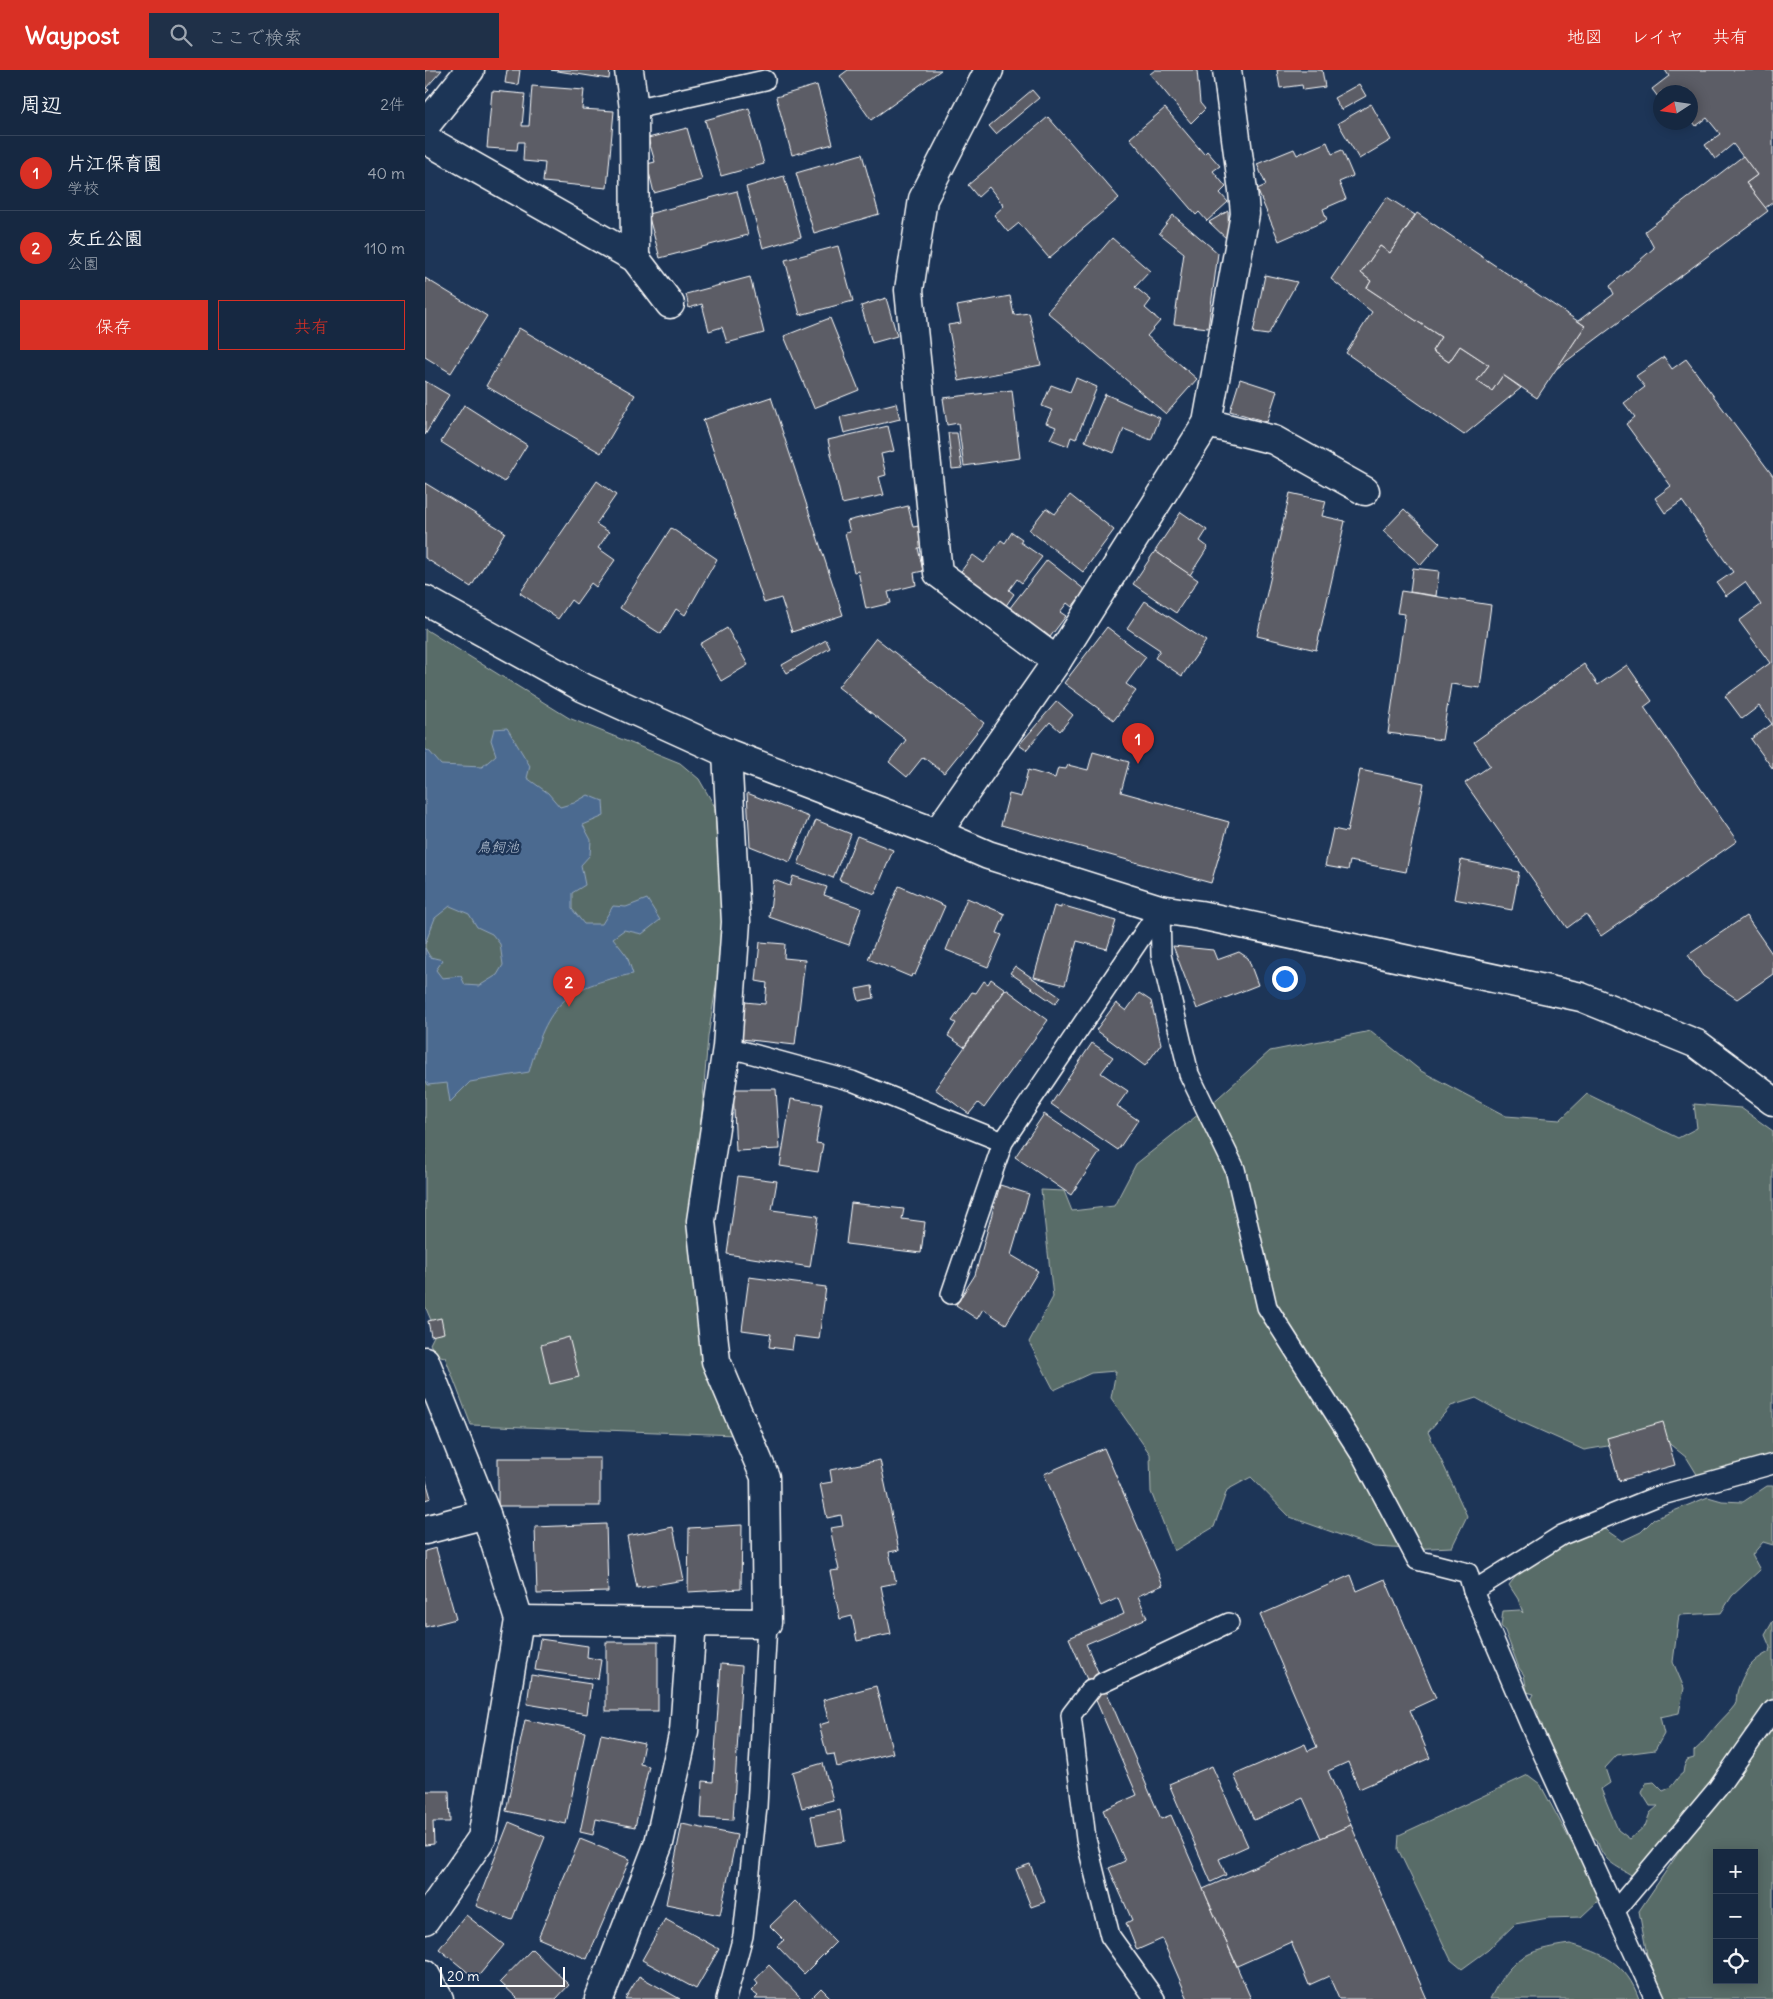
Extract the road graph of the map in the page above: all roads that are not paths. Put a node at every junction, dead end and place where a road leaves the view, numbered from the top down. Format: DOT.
graph roads {
  1 [pos="470,70"];
  2 [pos="629,70"];
  3 [pos="989,70"];
  4 [pos="1227,70"];
  5 [pos="765,80"];
  6 [pos="634,109"];
  7 [pos="425,126"];
  8 [pos="425,140"];
  9 [pos="635,258"];
  10 [pos="670,304"];
  11 [pos="1207,423"];
  12 [pos="1365,492"];
  13 [pos="425,600"];
  14 [pos="1057,662"];
  15 [pos="727,753"];
  16 [pos="937,833"];
  17 [pos="1160,909"];
  18 [pos="727,1047"];
  19 [pos="1773,1101"];
  20 [pos="1003,1142"];
  21 [pos="951,1294"];
  22 [pos="425,1361"];
  23 [pos="1773,1464"];
  24 [pos="485,1514"];
  25 [pos="425,1530"];
  26 [pos="1473,1591"];
  27 [pos="519,1620"];
  28 [pos="692,1622"];
  29 [pos="1229,1622"];
  30 [pos="767,1623"];
  31 [pos="1773,1710"];
  32 [pos="1615,1911"];
  33 [pos="425,1920"];
  34 [pos="425,1974"];
  35 [pos="439,1999"];
  36 [pos="599,1999"];
  37 [pos="726,1999"];
  38 [pos="1155,1999"];
  39 [pos="1655,1999"];
  1 -- 7 [label="street"];
  2 -- 6 [label="street"];
  3 -- 14 [label="street"];
  4 -- 11 [label="street"];
  5 -- 6 [label="lane"];
  6 -- 9 [label="street"];
  8 -- 9 [label="street"];
  9 -- 10 [label="street"];
  11 -- 12 [label="street"];
  11 -- 14 [label="street"];
  13 -- 15 [label="street"];
  14 -- 16 [label="street"];
  15 -- 16 [label="street"];
  15 -- 18 [label="street"];
  16 -- 17 [label="street"];
  17 -- 19 [label="street"];
  17 -- 20 [label="lane"];
  17 -- 26 [label="lane"];
  18 -- 20 [label="lane"];
  18 -- 30 [label="street"];
  20 -- 21 [label="lane"];
  22 -- 24 [label="street"];
  23 -- 26 [label="lane"];
  24 -- 25 [label="street"];
  24 -- 27 [label="street"];
  26 -- 32 [label="lane"];
  27 -- 28 [label="street"];
  27 -- 33 [label="street"];
  28 -- 30 [label="street"];
  28 -- 36 [label="street"];
  29 -- 38 [label="lane"];
  30 -- 37 [label="lane"];
  31 -- 32 [label="lane"];
  32 -- 39 [label="lane"];
  34 -- 35 [label="street"];
}
